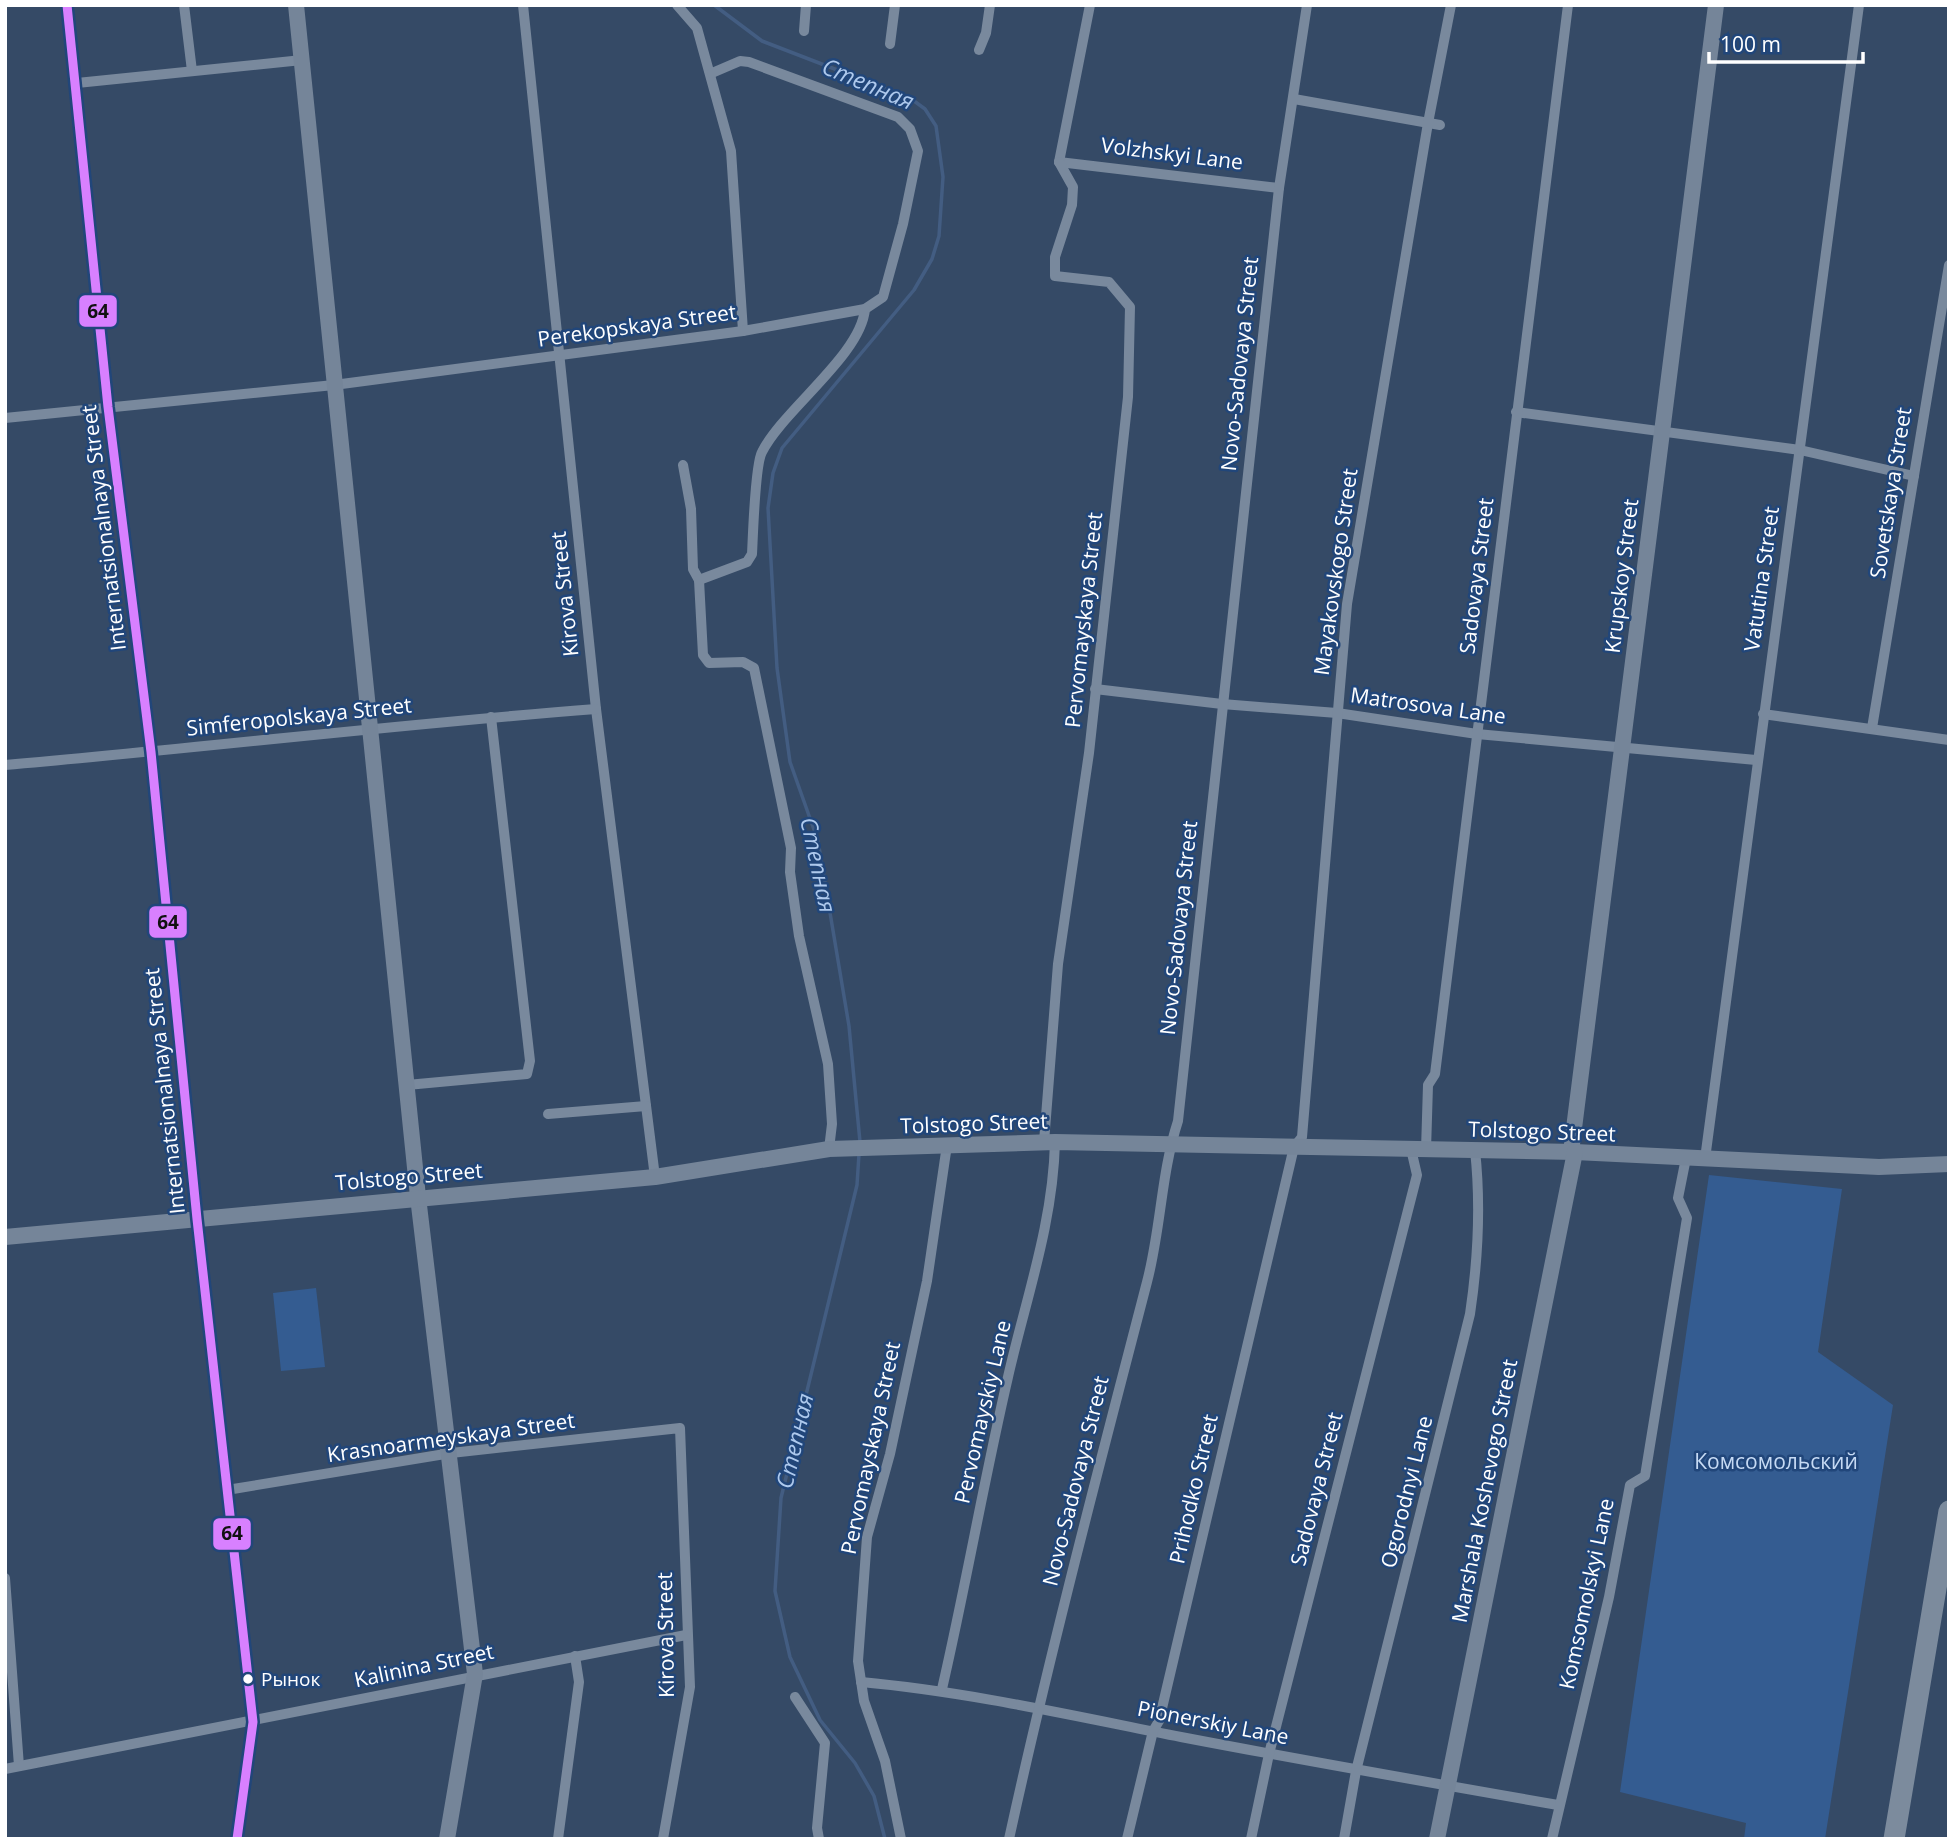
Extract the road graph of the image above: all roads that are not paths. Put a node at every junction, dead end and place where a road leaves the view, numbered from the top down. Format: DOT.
graph roads {
  1 [pos="67,5"];
  2 [pos="184,5"];
  3 [pos="296,5"];
  4 [pos="523,5"];
  5 [pos="677,5"];
  6 [pos="806,5"];
  7 [pos="895,5"];
  8 [pos="990,5"];
  9 [pos="1090,5"];
  10 [pos="1307,5"];
  11 [pos="1451,5"];
  12 [pos="1568,5"];
  13 [pos="1716,5"];
  14 [pos="1859,5"];
  15 [pos="804,31"];
  16 [pos="890,44"];
  17 [pos="979,50"];
  18 [pos="302,60"];
  19 [pos="192,71"];
  20 [pos="712,73"];
  21 [pos="77,83"];
  22 [pos="1293,99"];
  23 [pos="1427,123"];
  24 [pos="1440,125"];
  25 [pos="1059,162"];
  26 [pos="1279,188"];
  27 [pos="1949,265"];
  28 [pos="865,309"];
  29 [pos="743,331"];
  30 [pos="559,356"];
  31 [pos="334,385"];
  32 [pos="108,407"];
  33 [pos="1516,412"];
  34 [pos="5,418"];
  35 [pos="1662,433"];
  36 [pos="1800,450"];
  37 [pos="683,465"];
  38 [pos="1914,476"];
  39 [pos="699,580"];
  40 [pos="1095,689"];
  41 [pos="1222,704"];
  42 [pos="596,709"];
  43 [pos="1337,713"];
  44 [pos="1763,714"];
  45 [pos="491,717"];
  46 [pos="370,728"];
  47 [pos="1872,728"];
  48 [pos="1477,734"];
  49 [pos="1949,740"];
  50 [pos="1621,745"];
  51 [pos="150,752"];
  52 [pos="1756,760"];
  53 [pos="5,765"];
  54 [pos="407,1085"];
  55 [pos="646,1106"];
  56 [pos="548,1114"];
  57 [pos="1050,1142"];
  58 [pos="947,1145"];
  59 [pos="1170,1145"];
  60 [pos="1294,1147"];
  61 [pos="833,1149"];
  62 [pos="1418,1149"];
  63 [pos="1475,1150"];
  64 [pos="1573,1152"];
  65 [pos="1686,1158"];
  66 [pos="1705,1158"];
  67 [pos="1949,1164"];
  68 [pos="654,1177"];
  69 [pos="418,1196"];
  70 [pos="197,1219"];
  71 [pos="5,1237"];
  72 [pos="680,1428"];
  73 [pos="451,1453"];
  74 [pos="227,1490"];
  75 [pos="1948,1525"];
  76 [pos="5,1578"];
  77 [pos="686,1635"];
  78 [pos="575,1656"];
  79 [pos="475,1674"];
  80 [pos="861,1682"];
  81 [pos="942,1689"];
  82 [pos="795,1697"];
  83 [pos="1038,1706"];
  84 [pos="253,1722"];
  85 [pos="1153,1731"];
  86 [pos="1269,1754"];
  87 [pos="19,1766"];
  88 [pos="5,1769"];
  89 [pos="1356,1771"];
  90 [pos="1448,1786"];
  91 [pos="1558,1805"];
  92 [pos="237,1839"];
  93 [pos="447,1839"];
  94 [pos="558,1839"];
  95 [pos="663,1839"];
  96 [pos="819,1839"];
  97 [pos="901,1839"];
  98 [pos="1009,1839"];
  99 [pos="1127,1839"];
  100 [pos="1251,1839"];
  101 [pos="1344,1839"];
  102 [pos="1437,1839"];
  103 [pos="1552,1839"];
  104 [pos="1894,1839"];
  1 -- 21 [label="street, Internatsionalnaya Street"];
  2 -- 19 [label="street"];
  3 -- 18 [label="main road"];
  4 -- 30 [label="street, Kirova Street"];
  5 -- 20 [label="street"];
  6 -- 15 [label="street"];
  7 -- 16 [label="street"];
  8 -- 17 [label="street"];
  9 -- 25 [label="street"];
  10 -- 22 [label="street, Novo-Sadovaya Street"];
  11 -- 23 [label="street, Mayakovskogo Street"];
  12 -- 33 [label="street, Sadovaya Street"];
  13 -- 35 [label="main road, Krupskoy Street"];
  14 -- 36 [label="street, Vatutina Street"];
  18 -- 19 [label="street"];
  18 -- 31 [label="main road"];
  19 -- 21 [label="street"];
  20 -- 28 [label="street"];
  20 -- 29 [label="street"];
  21 -- 32 [label="street, Internatsionalnaya Street"];
  22 -- 23 [label="street"];
  22 -- 26 [label="street, Novo-Sadovaya Street"];
  23 -- 24 [label="street"];
  23 -- 43 [label="street, Mayakovskogo Street"];
  25 -- 26 [label="street, Volzhskyi Lane"];
  25 -- 40 [label="street, Pervomayskaya Street"];
  26 -- 41 [label="street, Novo-Sadovaya Street"];
  27 -- 38 [label="street, Sovetskaya Street"];
  28 -- 29 [label="street, Perekopskaya Street"];
  28 -- 39 [label="street"];
  29 -- 30 [label="street, Perekopskaya Street"];
  30 -- 31 [label="street, Perekopskaya Street"];
  30 -- 42 [label="street, Kirova Street"];
  31 -- 32 [label="street, Perekopskaya Street"];
  31 -- 46 [label="main road"];
  32 -- 34 [label="street, Perekopskaya Street"];
  32 -- 51 [label="street, Internatsionalnaya Street"];
  33 -- 35 [label="street"];
  33 -- 48 [label="street, Sadovaya Street"];
  35 -- 36 [label="street"];
  35 -- 50 [label="main road, Krupskoy Street"];
  36 -- 38 [label="street"];
  36 -- 44 [label="street, Vatutina Street"];
  37 -- 39 [label="street"];
  38 -- 47 [label="street, Sovetskaya Street"];
  39 -- 61 [label="street"];
  40 -- 41 [label="street, Matrosova Lane"];
  40 -- 57 [label="street, Pervomayskaya Street"];
  41 -- 43 [label="street, Matrosova Lane"];
  41 -- 59 [label="street, Novo-Sadovaya Street"];
  42 -- 45 [label="street, Simferopolskaya Street"];
  42 -- 55 [label="street, Kirova Street"];
  43 -- 48 [label="street, Matrosova Lane"];
  43 -- 60 [label="street, Mayakovskogo Street"];
  44 -- 47 [label="street"];
  44 -- 52 [label="street, Vatutina Street"];
  45 -- 46 [label="street, Simferopolskaya Street"];
  45 -- 54 [label="street"];
  46 -- 51 [label="street, Simferopolskaya Street"];
  46 -- 54 [label="main road"];
  47 -- 49 [label="street"];
  48 -- 50 [label="street, Matrosova Lane"];
  48 -- 62 [label="street, Sadovaya Street"];
  50 -- 52 [label="street, Matrosova Lane"];
  50 -- 64 [label="main road, Krupskoy Street"];
  51 -- 53 [label="street, Simferopolskaya Street"];
  51 -- 70 [label="street, Internatsionalnaya Street"];
  52 -- 66 [label="street, Vatutina Street"];
  54 -- 69 [label="main road"];
  55 -- 56 [label="street"];
  55 -- 68 [label="street, Kirova Street"];
  57 -- 58 [label="main road, Tolstogo Street"];
  57 -- 59 [label="main road, Tolstogo Street"];
  57 -- 81 [label="street, Pervomayskiy Lane"];
  58 -- 61 [label="main road, Tolstogo Street"];
  58 -- 80 [label="street, Pervomayskaya Street"];
  59 -- 60 [label="main road, Tolstogo Street"];
  59 -- 83 [label="street, Novo-Sadovaya Street"];
  60 -- 62 [label="main road, Tolstogo Street"];
  60 -- 85 [label="street, Prihodko Street"];
  61 -- 68 [label="main road, Tolstogo Street"];
  62 -- 63 [label="main road, Tolstogo Street"];
  62 -- 86 [label="street, Sadovaya Street"];
  63 -- 64 [label="main road, Tolstogo Street"];
  63 -- 89 [label="street, Ogorodnyi Lane"];
  64 -- 65 [label="main road, Tolstogo Street"];
  64 -- 90 [label="main road, Marshala Koshevogo Street"];
  65 -- 66 [label="main road, Tolstogo Street"];
  65 -- 91 [label="street, Komsomolskyi Lane"];
  66 -- 67 [label="main road, Tolstogo Street"];
  68 -- 69 [label="main road, Tolstogo Street"];
  69 -- 70 [label="main road, Tolstogo Street"];
  69 -- 73 [label="main road"];
  70 -- 71 [label="main road, Tolstogo Street"];
  70 -- 74 [label="street, Internatsionalnaya Street"];
  72 -- 73 [label="street, Krasnoarmeyskaya Street"];
  72 -- 77 [label="street, Kirova Street"];
  73 -- 74 [label="street, Krasnoarmeyskaya Street"];
  73 -- 79 [label="main road"];
  74 -- 84 [label="street, Internatsionalnaya Street"];
  75 -- 104 [label="highway"];
  76 -- 87 [label="street"];
  77 -- 78 [label="street, Kalinina Street"];
  77 -- 95 [label="street, Kirova Street"];
  78 -- 79 [label="street, Kalinina Street"];
  78 -- 94 [label="street"];
  79 -- 84 [label="street, Kalinina Street"];
  79 -- 93 [label="main road"];
  80 -- 81 [label="street, Pionerskiy Lane"];
  80 -- 97 [label="street, Pervomayskaya Street"];
  81 -- 83 [label="street, Pionerskiy Lane"];
  82 -- 96 [label="street"];
  83 -- 85 [label="street, Pionerskiy Lane"];
  83 -- 98 [label="street, Novo-Sadovaya Street"];
  84 -- 87 [label="street, Kalinina Street"];
  84 -- 92 [label="street, Internatsionalnaya Street"];
  85 -- 86 [label="street, Pionerskiy Lane"];
  85 -- 99 [label="street, Prihodko Street"];
  86 -- 89 [label="street, Pionerskiy Lane"];
  86 -- 100 [label="street, Sadovaya Street"];
  87 -- 88 [label="street, Kalinina Street"];
  89 -- 90 [label="street, Pionerskiy Lane"];
  89 -- 101 [label="street, Ogorodnyi Lane"];
  90 -- 91 [label="street, Pionerskiy Lane"];
  90 -- 102 [label="main road, Marshala Koshevogo Street"];
  91 -- 103 [label="street, Komsomolskyi Lane"];
}
